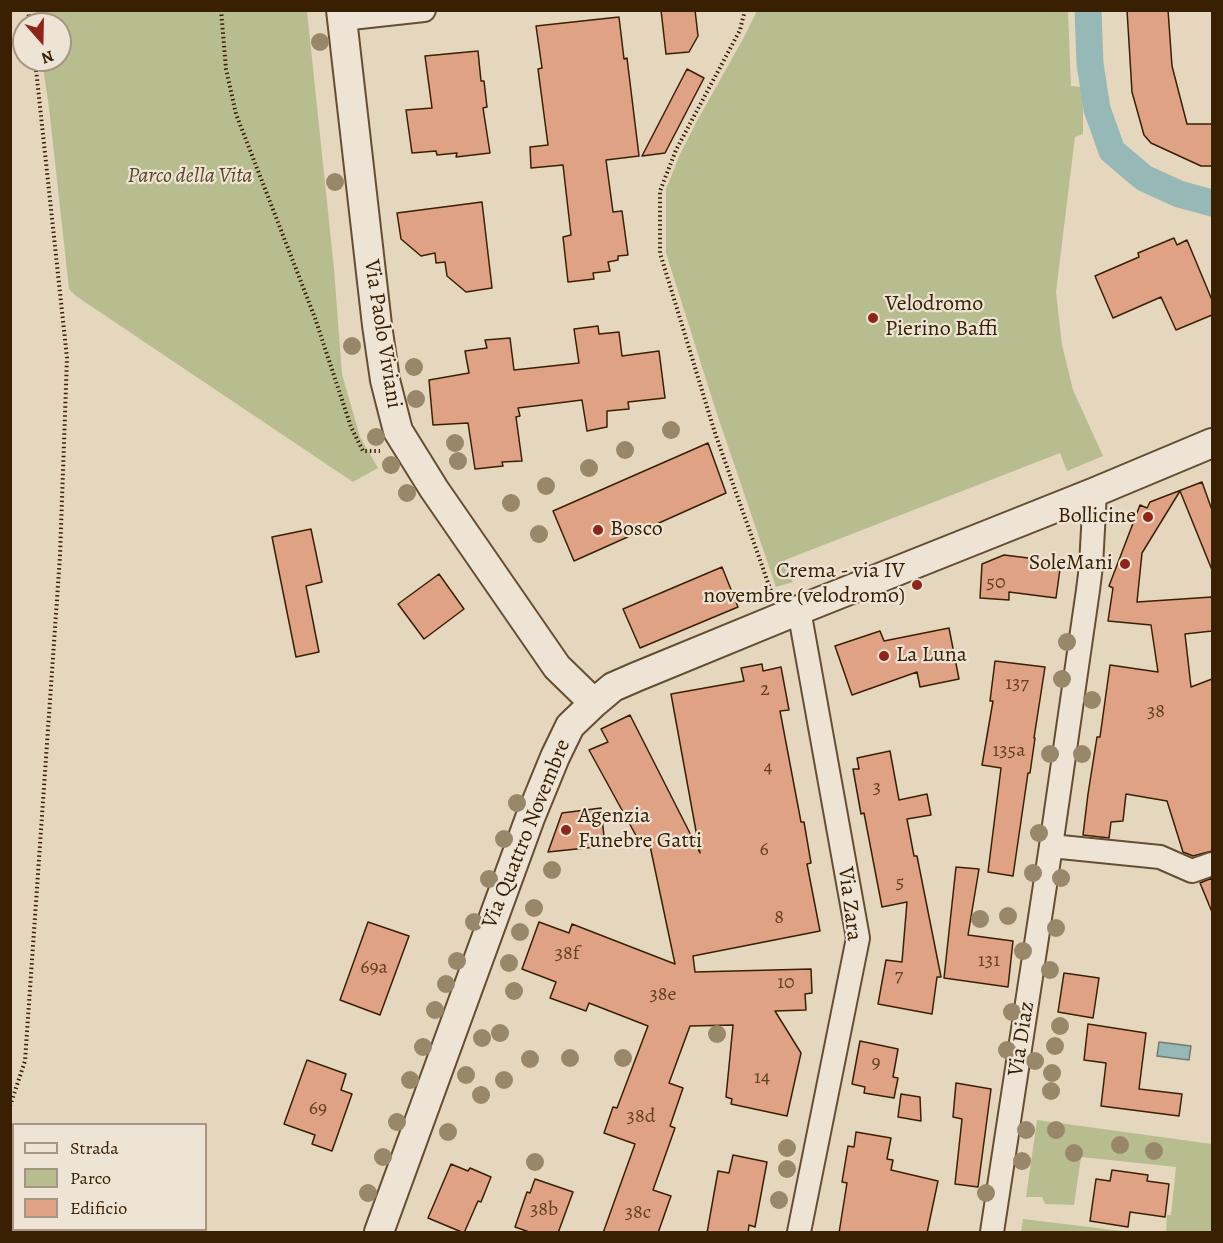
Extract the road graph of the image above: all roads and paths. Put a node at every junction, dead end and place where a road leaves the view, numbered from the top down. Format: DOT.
graph roads {
  1 [pos="221,10"];
  2 [pos="424,10"];
  3 [pos="745,10"];
  4 [pos="342,15"];
  5 [pos="36,72"];
  6 [pos="1212,443"];
  7 [pos="411,452"];
  8 [pos="1095,492"];
  9 [pos="790,614"];
  10 [pos="594,704"];
  11 [pos="1051,846"];
  12 [pos="1212,864"];
  13 [pos="10,1106"];
  14 [pos="379,1233"];
  15 [pos="800,1233"];
  16 [pos="993,1233"];
  1 -- 7 [label="path"];
  2 -- 4 [label="street"];
  3 -- 9 [label="path"];
  4 -- 7 [label="street, Via Paolo Viviani"];
  5 -- 13 [label="path"];
  6 -- 8 [label="street, Via Quattro Novembre"];
  7 -- 10 [label="street, Via Paolo Viviani"];
  8 -- 9 [label="street, Via Quattro Novembre"];
  8 -- 11 [label="street, Via Diaz"];
  9 -- 10 [label="street, Via Quattro Novembre"];
  9 -- 15 [label="street, Via Zara"];
  10 -- 14 [label="street, Via Quattro Novembre"];
  11 -- 12 [label="street"];
  11 -- 16 [label="street, Via Diaz"];
}
